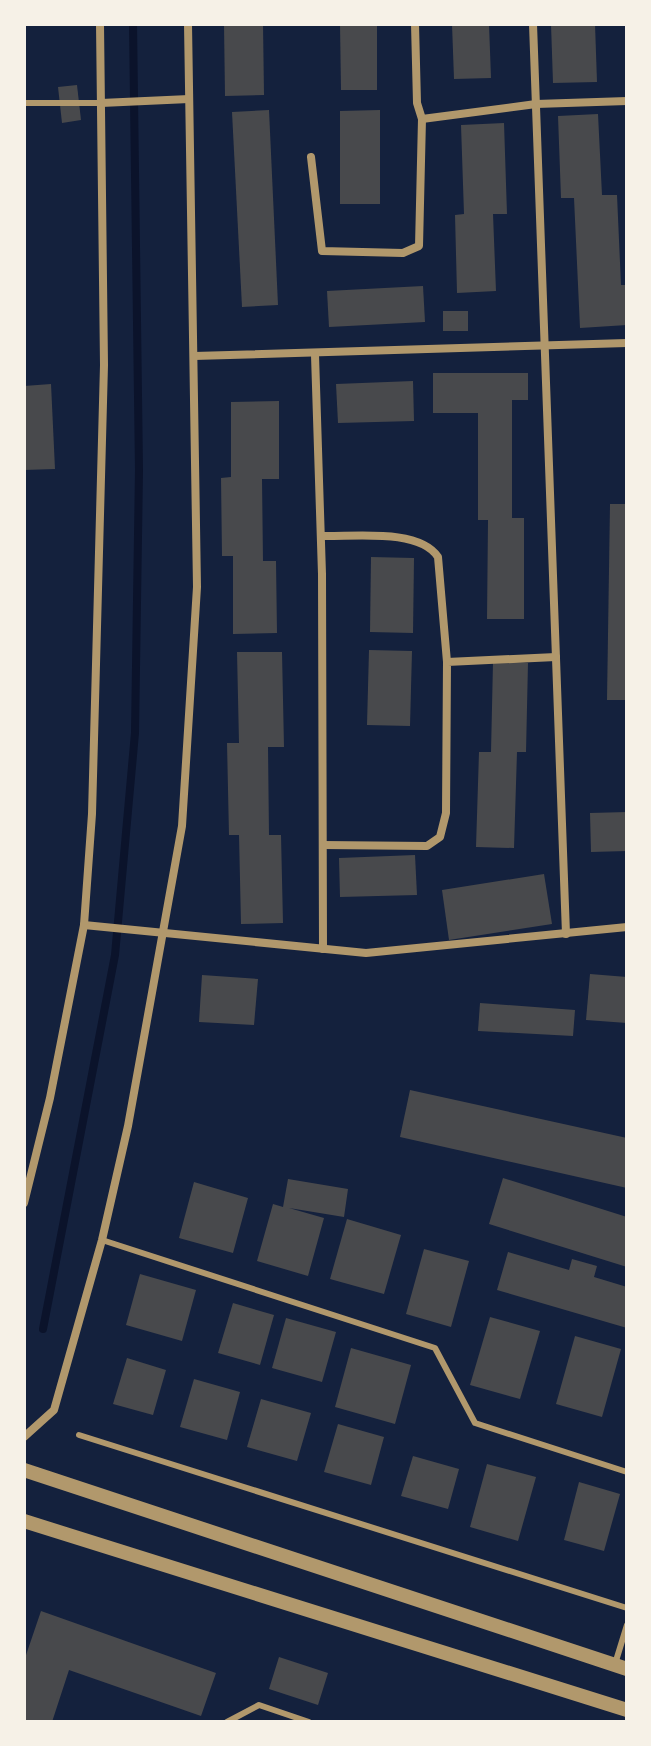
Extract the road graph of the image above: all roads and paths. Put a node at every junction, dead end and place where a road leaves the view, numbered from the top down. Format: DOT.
graph roads {
  1 [pos="100,24"];
  2 [pos="188,24"];
  3 [pos="415,24"];
  4 [pos="533,24"];
  5 [pos="189,99"];
  6 [pos="627,101"];
  7 [pos="24,103"];
  8 [pos="101,103"];
  9 [pos="536,104"];
  10 [pos="422,119"];
  11 [pos="311,157"];
  12 [pos="627,343"];
  13 [pos="545,345"];
  14 [pos="315,355"];
  15 [pos="194,356"];
  16 [pos="321,536"];
  17 [pos="556,657"];
  18 [pos="447,662"];
  19 [pos="323,845"];
  20 [pos="84,925"];
  21 [pos="627,927"];
  22 [pos="566,934"];
  23 [pos="164,935"];
  24 [pos="323,949"];
  25 [pos="24,1203"];
  26 [pos="102,1240"];
  27 [pos="79,1435"];
  28 [pos="24,1437"];
  29 [pos="24,1470"];
  30 [pos="626,1470"];
  31 [pos="24,1521"];
  32 [pos="627,1608"];
  33 [pos="627,1625"];
  34 [pos="621,1667"];
  35 [pos="627,1710"];
  36 [pos="227,1722"];
  37 [pos="309,1722"];
  1 -- 8 [label="street"];
  2 -- 5 [label="street"];
  3 -- 10 [label="street"];
  4 -- 9 [label="street"];
  5 -- 8 [label="street"];
  5 -- 15 [label="street"];
  6 -- 9 [label="street"];
  7 -- 8 [label="lane"];
  8 -- 20 [label="street"];
  9 -- 10 [label="street"];
  9 -- 13 [label="street"];
  10 -- 11 [label="street"];
  12 -- 13 [label="street"];
  13 -- 14 [label="street"];
  13 -- 17 [label="street"];
  14 -- 15 [label="street"];
  14 -- 16 [label="street"];
  15 -- 23 [label="street"];
  16 -- 18 [label="street"];
  16 -- 19 [label="street"];
  17 -- 18 [label="street"];
  17 -- 22 [label="street"];
  18 -- 19 [label="street"];
  19 -- 24 [label="street"];
  20 -- 23 [label="street"];
  20 -- 25 [label="street"];
  21 -- 22 [label="street"];
  22 -- 24 [label="street"];
  23 -- 24 [label="street"];
  23 -- 26 [label="street"];
  26 -- 28 [label="street"];
  26 -- 30 [label="lane"];
  27 -- 32 [label="lane"];
  29 -- 34 [label="street"];
  31 -- 35 [label="street"];
  33 -- 34 [label="lane"];
  36 -- 37 [label="lane"];
}
